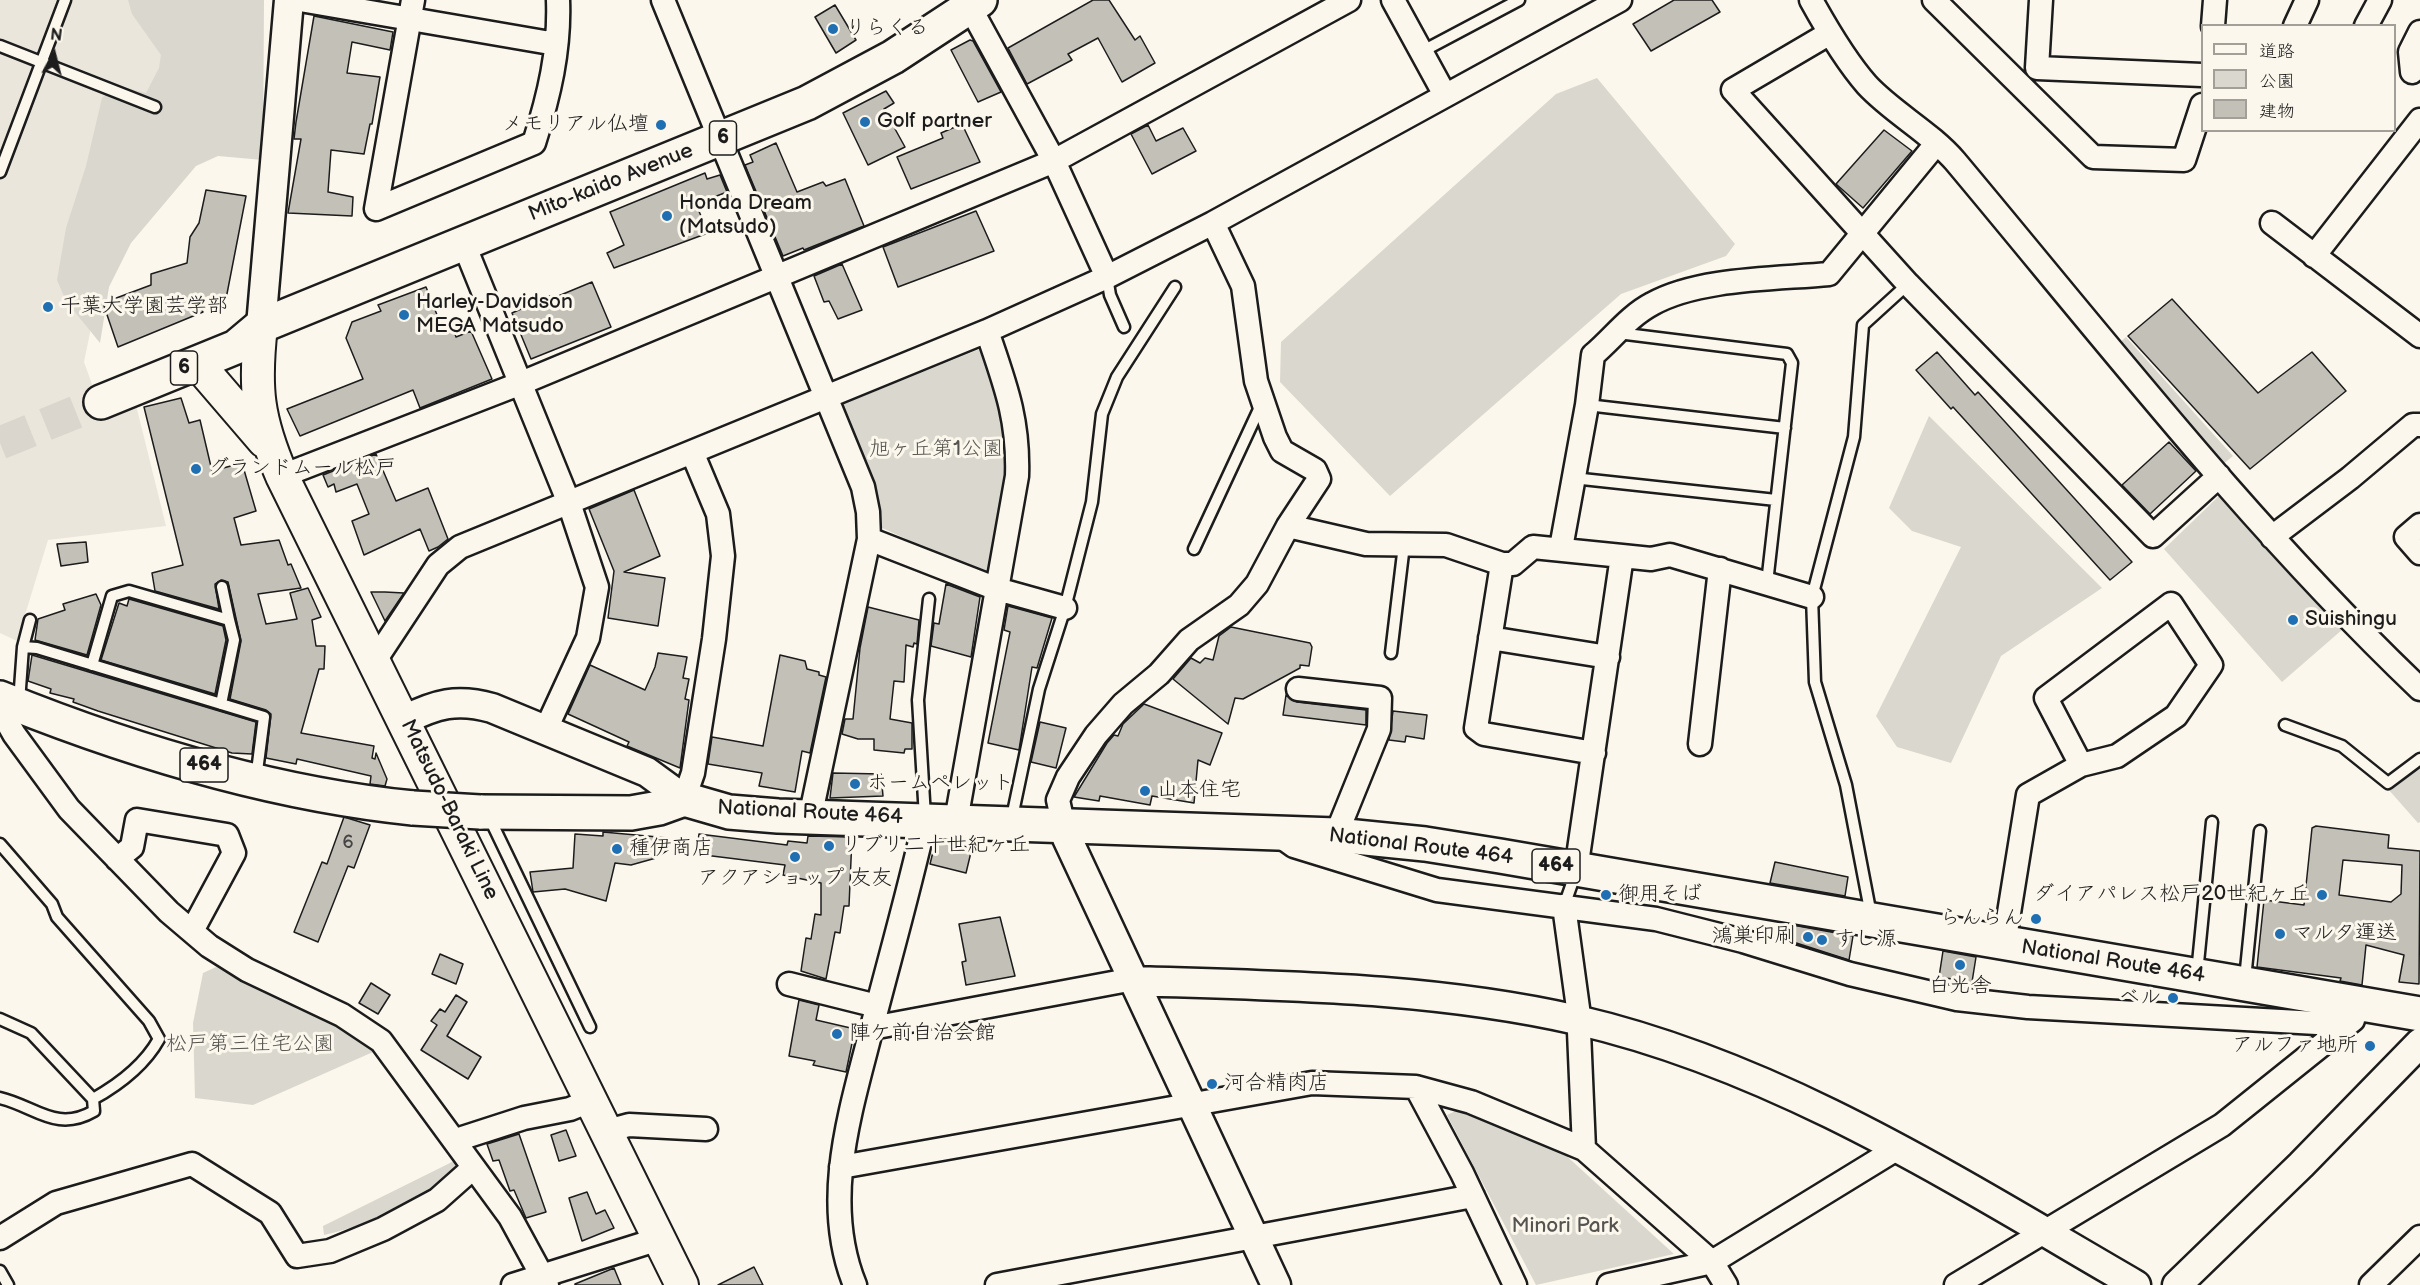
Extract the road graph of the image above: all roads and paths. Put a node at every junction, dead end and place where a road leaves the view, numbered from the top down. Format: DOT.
graph roads {
  1 [pos="65,0"];
  2 [pos="289,0"];
  3 [pos="300,0"];
  4 [pos="558,0"];
  5 [pos="663,0"];
  6 [pos="1349,0"];
  7 [pos="1393,0"];
  8 [pos="1519,0"];
  9 [pos="1620,0"];
  10 [pos="1811,0"];
  11 [pos="1934,0"];
  12 [pos="2041,0"];
  13 [pos="2215,0"];
  14 [pos="2294,0"];
  15 [pos="2299,0"];
  16 [pos="2307,0"];
  17 [pos="2380,0"];
  18 [pos="972,2"];
  19 [pos="412,9"];
  20 [pos="2213,24"];
  21 [pos="2296,24"];
  22 [pos="2367,24"];
  23 [pos="2420,32"];
  24 [pos="1830,33"];
  25 [pos="556,44"];
  26 [pos="0,46"];
  27 [pos="1421,52"];
  28 [pos="41,62"];
  29 [pos="2037,68"];
  30 [pos="2409,73"];
  31 [pos="2201,75"];
  32 [pos="2025,90"];
  33 [pos="1445,95"];
  34 [pos="155,107"];
  35 [pos="2201,108"];
  36 [pos="2420,120"];
  37 [pos="722,139"];
  38 [pos="1936,144"];
  39 [pos="1054,161"];
  40 [pos="0,172"];
  41 [pos="1213,223"];
  42 [pos="2272,223"];
  43 [pos="1863,235"];
  44 [pos="463,242"];
  45 [pos="2314,256"];
  46 [pos="777,275"];
  47 [pos="1107,277"];
  48 [pos="1908,284"];
  49 [pos="1175,286"];
  50 [pos="261,326"];
  51 [pos="1124,327"];
  52 [pos="987,330"];
  53 [pos="1618,333"];
  54 [pos="2420,336"];
  55 [pos="197,363"];
  56 [pos="519,384"];
  57 [pos="826,398"];
  58 [pos="1263,402"];
  59 [pos="1587,405"];
  60 [pos="2420,425"];
  61 [pos="1785,428"];
  62 [pos="269,446"];
  63 [pos="692,452"];
  64 [pos="282,476"];
  65 [pos="2219,476"];
  66 [pos="1574,477"];
  67 [pos="1776,500"];
  68 [pos="569,503"];
  69 [pos="2420,525"];
  70 [pos="1288,526"];
  71 [pos="2272,537"];
  72 [pos="869,539"];
  73 [pos="1404,545"];
  74 [pos="1561,548"];
  75 [pos="1194,549"];
  76 [pos="2420,553"];
  77 [pos="1622,556"];
  78 [pos="1502,564"];
  79 [pos="1719,569"];
  80 [pos="1767,583"];
  81 [pos="222,587"];
  82 [pos="997,589"];
  83 [pos="1812,597"];
  84 [pos="929,599"];
  85 [pos="1065,608"];
  86 [pos="30,620"];
  87 [pos="229,620"];
  88 [pos="1490,638"];
  89 [pos="23,647"];
  90 [pos="1391,653"];
  91 [pos="1608,657"];
  92 [pos="374,662"];
  93 [pos="92,665"];
  94 [pos="1298,689"];
  95 [pos="2420,689"];
  96 [pos="8,701"];
  97 [pos="221,704"];
  98 [pos="404,720"];
  99 [pos="2285,725"];
  100 [pos="546,729"];
  101 [pos="1700,744"];
  102 [pos="1594,753"];
  103 [pos="2420,759"];
  104 [pos="2081,765"];
  105 [pos="255,779"];
  106 [pos="684,799"];
  107 [pos="483,812"];
  108 [pos="810,818"];
  109 [pos="941,820"];
  110 [pos="1011,822"];
  111 [pos="2212,822"];
  112 [pos="1063,823"];
  113 [pos="1272,831"];
  114 [pos="2260,831"];
  115 [pos="1336,835"];
  116 [pos="0,844"];
  117 [pos="117,859"];
  118 [pos="1576,870"];
  119 [pos="1564,906"];
  120 [pos="1872,921"];
  121 [pos="192,931"];
  122 [pos="2004,944"];
  123 [pos="2197,976"];
  124 [pos="1135,981"];
  125 [pos="789,984"];
  126 [pos="2370,1006"];
  127 [pos="2420,1007"];
  128 [pos="2420,1014"];
  129 [pos="875,1017"];
  130 [pos="0,1019"];
  131 [pos="1578,1020"];
  132 [pos="590,1028"];
  133 [pos="2420,1043"];
  134 [pos="1416,1088"];
  135 [pos="0,1098"];
  136 [pos="93,1099"];
  137 [pos="592,1100"];
  138 [pos="1192,1104"];
  139 [pos="706,1129"];
  140 [pos="608,1131"];
  141 [pos="451,1133"];
  142 [pos="1898,1148"];
  143 [pos="1584,1149"];
  144 [pos="841,1167"];
  145 [pos="473,1168"];
  146 [pos="1473,1196"];
  147 [pos="2044,1232"];
  148 [pos="1253,1236"];
  149 [pos="2420,1236"];
  150 [pos="0,1238"];
  151 [pos="659,1239"];
  152 [pos="1712,1262"];
  153 [pos="0,1272"];
  154 [pos="545,1280"];
  155 [pos="2383,1281"];
  156 [pos="8,1285"];
  157 [pos="513,1285"];
  158 [pos="682,1285"];
  159 [pos="855,1285"];
  160 [pos="997,1285"];
  161 [pos="1276,1285"];
  162 [pos="1515,1285"];
  163 [pos="1609,1285"];
  164 [pos="1726,1285"];
  165 [pos="1956,1285"];
  166 [pos="2136,1285"];
  167 [pos="2177,1285"];
  1 -- 28 [label="lane"];
  2 -- 50 [label="street"];
  3 -- 19 [label="street"];
  4 -- 25 [label="street"];
  5 -- 37 [label="street"];
  6 -- 39 [label="street"];
  7 -- 27 [label="street"];
  8 -- 27 [label="lane"];
  9 -- 33 [label="street"];
  10 -- 24 [label="street"];
  11 -- 32 [label="street"];
  12 -- 29 [label="street"];
  13 -- 20 [label="street"];
  14 -- 15 [label="street"];
  16 -- 21 [label="street"];
  17 -- 22 [label="street"];
  18 -- 37 [label="highway, Mito-kaido Avenue / 6"];
  18 -- 39 [label="street"];
  19 -- 25 [label="street"];
  19 -- 25 [label="street"];
  23 -- 30 [label="street"];
  24 -- 38 [label="street"];
  24 -- 43 [label="street"];
  26 -- 28 [label="lane"];
  27 -- 33 [label="street"];
  28 -- 34 [label="lane"];
  28 -- 40 [label="lane"];
  29 -- 31 [label="street"];
  29 -- 32 [label="street"];
  32 -- 35 [label="street"];
  33 -- 41 [label="street"];
  36 -- 45 [label="street"];
  37 -- 44 [label="highway, Mito-kaido Avenue / 6"];
  37 -- 46 [label="street"];
  38 -- 43 [label="street"];
  38 -- 65 [label="street"];
  39 -- 46 [label="street"];
  39 -- 47 [label="street"];
  41 -- 47 [label="street"];
  41 -- 58 [label="street"];
  42 -- 45 [label="street"];
  43 -- 48 [label="street"];
  43 -- 53 [label="street"];
  44 -- 50 [label="highway, Mito-kaido Avenue / 6"];
  44 -- 56 [label="street"];
  45 -- 54 [label="street"];
  46 -- 56 [label="street"];
  46 -- 57 [label="street"];
  47 -- 51 [label="lane"];
  47 -- 52 [label="street"];
  48 -- 65 [label="street"];
  48 -- 83 [label="lane"];
  49 -- 85 [label="lane"];
  50 -- 55 [label="highway, Mito-kaido Avenue / 6"];
  50 -- 55 [label="highway, Mito-kaido Avenue / 6"];
  50 -- 62 [label="main road, Matsudo-Baraki Line"];
  52 -- 57 [label="street"];
  52 -- 82 [label="street"];
  53 -- 59 [label="street"];
  53 -- 61 [label="lane"];
  55 -- 62 [label="main road"];
  56 -- 64 [label="street"];
  56 -- 68 [label="street"];
  57 -- 63 [label="street"];
  57 -- 72 [label="street"];
  58 -- 70 [label="street"];
  58 -- 75 [label="lane"];
  59 -- 61 [label="lane"];
  59 -- 66 [label="street"];
  60 -- 71 [label="street"];
  61 -- 67 [label="lane"];
  62 -- 64 [label="main road, Matsudo-Baraki Line"];
  63 -- 68 [label="street"];
  63 -- 106 [label="street"];
  64 -- 92 [label="main road, Matsudo-Baraki Line"];
  65 -- 71 [label="street"];
  66 -- 67 [label="lane"];
  66 -- 74 [label="street"];
  67 -- 80 [label="lane"];
  68 -- 92 [label="street"];
  68 -- 100 [label="street"];
  69 -- 76 [label="street"];
  70 -- 73 [label="street"];
  70 -- 112 [label="street"];
  71 -- 95 [label="street"];
  72 -- 82 [label="street"];
  72 -- 108 [label="street"];
  73 -- 78 [label="street"];
  73 -- 90 [label="lane"];
  74 -- 77 [label="street"];
  74 -- 78 [label="street"];
  77 -- 79 [label="street"];
  77 -- 91 [label="street"];
  78 -- 88 [label="street"];
  79 -- 80 [label="street"];
  79 -- 101 [label="street"];
  80 -- 83 [label="street"];
  81 -- 87 [label="lane"];
  82 -- 85 [label="street"];
  82 -- 109 [label="street"];
  83 -- 120 [label="lane"];
  84 -- 109 [label="lane"];
  85 -- 110 [label="lane"];
  86 -- 89 [label="lane"];
  87 -- 93 [label="lane"];
  87 -- 97 [label="lane"];
  88 -- 91 [label="street"];
  88 -- 102 [label="street"];
  89 -- 93 [label="lane"];
  89 -- 96 [label="lane"];
  91 -- 102 [label="street"];
  92 -- 98 [label="main road, Matsudo-Baraki Line"];
  93 -- 97 [label="lane"];
  94 -- 115 [label="street"];
  96 -- 105 [label="highway, 464"];
  96 -- 117 [label="street"];
  97 -- 105 [label="lane"];
  98 -- 100 [label="street"];
  98 -- 137 [label="main road, Matsudo-Baraki Line"];
  99 -- 103 [label="lane"];
  100 -- 106 [label="street"];
  102 -- 118 [label="street"];
  104 -- 104 [label="street"];
  104 -- 122 [label="street"];
  105 -- 107 [label="highway, 464, bridge"];
  106 -- 107 [label="highway, 464"];
  106 -- 108 [label="highway, National Route 464 / 464"];
  107 -- 132 [label="lane"];
  108 -- 109 [label="highway, National Route 464 / 464"];
  109 -- 110 [label="highway, National Route 464 / 464"];
  109 -- 129 [label="street"];
  110 -- 112 [label="highway, National Route 464 / 464"];
  111 -- 123 [label="lane"];
  112 -- 113 [label="highway, National Route 464 / 464"];
  112 -- 124 [label="street"];
  113 -- 115 [label="highway, National Route 464 / 464"];
  113 -- 119 [label="street"];
  114 -- 127 [label="lane"];
  115 -- 118 [label="highway, National Route 464 / 464"];
  116 -- 136 [label="lane"];
  117 -- 121 [label="street"];
  117 -- 121 [label="street"];
  118 -- 119 [label="lane"];
  118 -- 120 [label="highway, National Route 464 / 464"];
  119 -- 126 [label="street"];
  119 -- 131 [label="street"];
  120 -- 122 [label="highway, National Route 464 / 464"];
  121 -- 141 [label="street"];
  122 -- 123 [label="highway, National Route 464 / 464"];
  123 -- 126 [label="highway, National Route 464 / 464"];
  124 -- 129 [label="street"];
  124 -- 131 [label="street"];
  124 -- 138 [label="street"];
  125 -- 129 [label="street"];
  126 -- 128 [label="highway, National Route 464 / 464"];
  126 -- 147 [label="street"];
  129 -- 144 [label="street"];
  130 -- 136 [label="lane"];
  131 -- 142 [label="street"];
  131 -- 143 [label="street"];
  133 -- 167 [label="street"];
  134 -- 138 [label="street"];
  134 -- 143 [label="street"];
  134 -- 146 [label="street"];
  135 -- 136 [label="lane"];
  137 -- 140 [label="main road, Matsudo-Baraki Line"];
  137 -- 141 [label="street"];
  138 -- 144 [label="street"];
  138 -- 148 [label="street"];
  139 -- 140 [label="street"];
  140 -- 151 [label="main road, Matsudo-Baraki Line"];
  141 -- 145 [label="street"];
  142 -- 147 [label="street"];
  142 -- 152 [label="street"];
  143 -- 152 [label="street"];
  144 -- 159 [label="street"];
  145 -- 150 [label="street"];
  145 -- 154 [label="street"];
  146 -- 148 [label="street"];
  146 -- 162 [label="street"];
  147 -- 165 [label="street"];
  147 -- 166 [label="street"];
  148 -- 160 [label="street"];
  148 -- 161 [label="street"];
  149 -- 155 [label="street"];
  151 -- 154 [label="street"];
  151 -- 158 [label="main road, Matsudo-Baraki Line"];
  152 -- 163 [label="street"];
  152 -- 164 [label="street"];
  153 -- 156 [label="lane"];
  154 -- 157 [label="street"];
}
